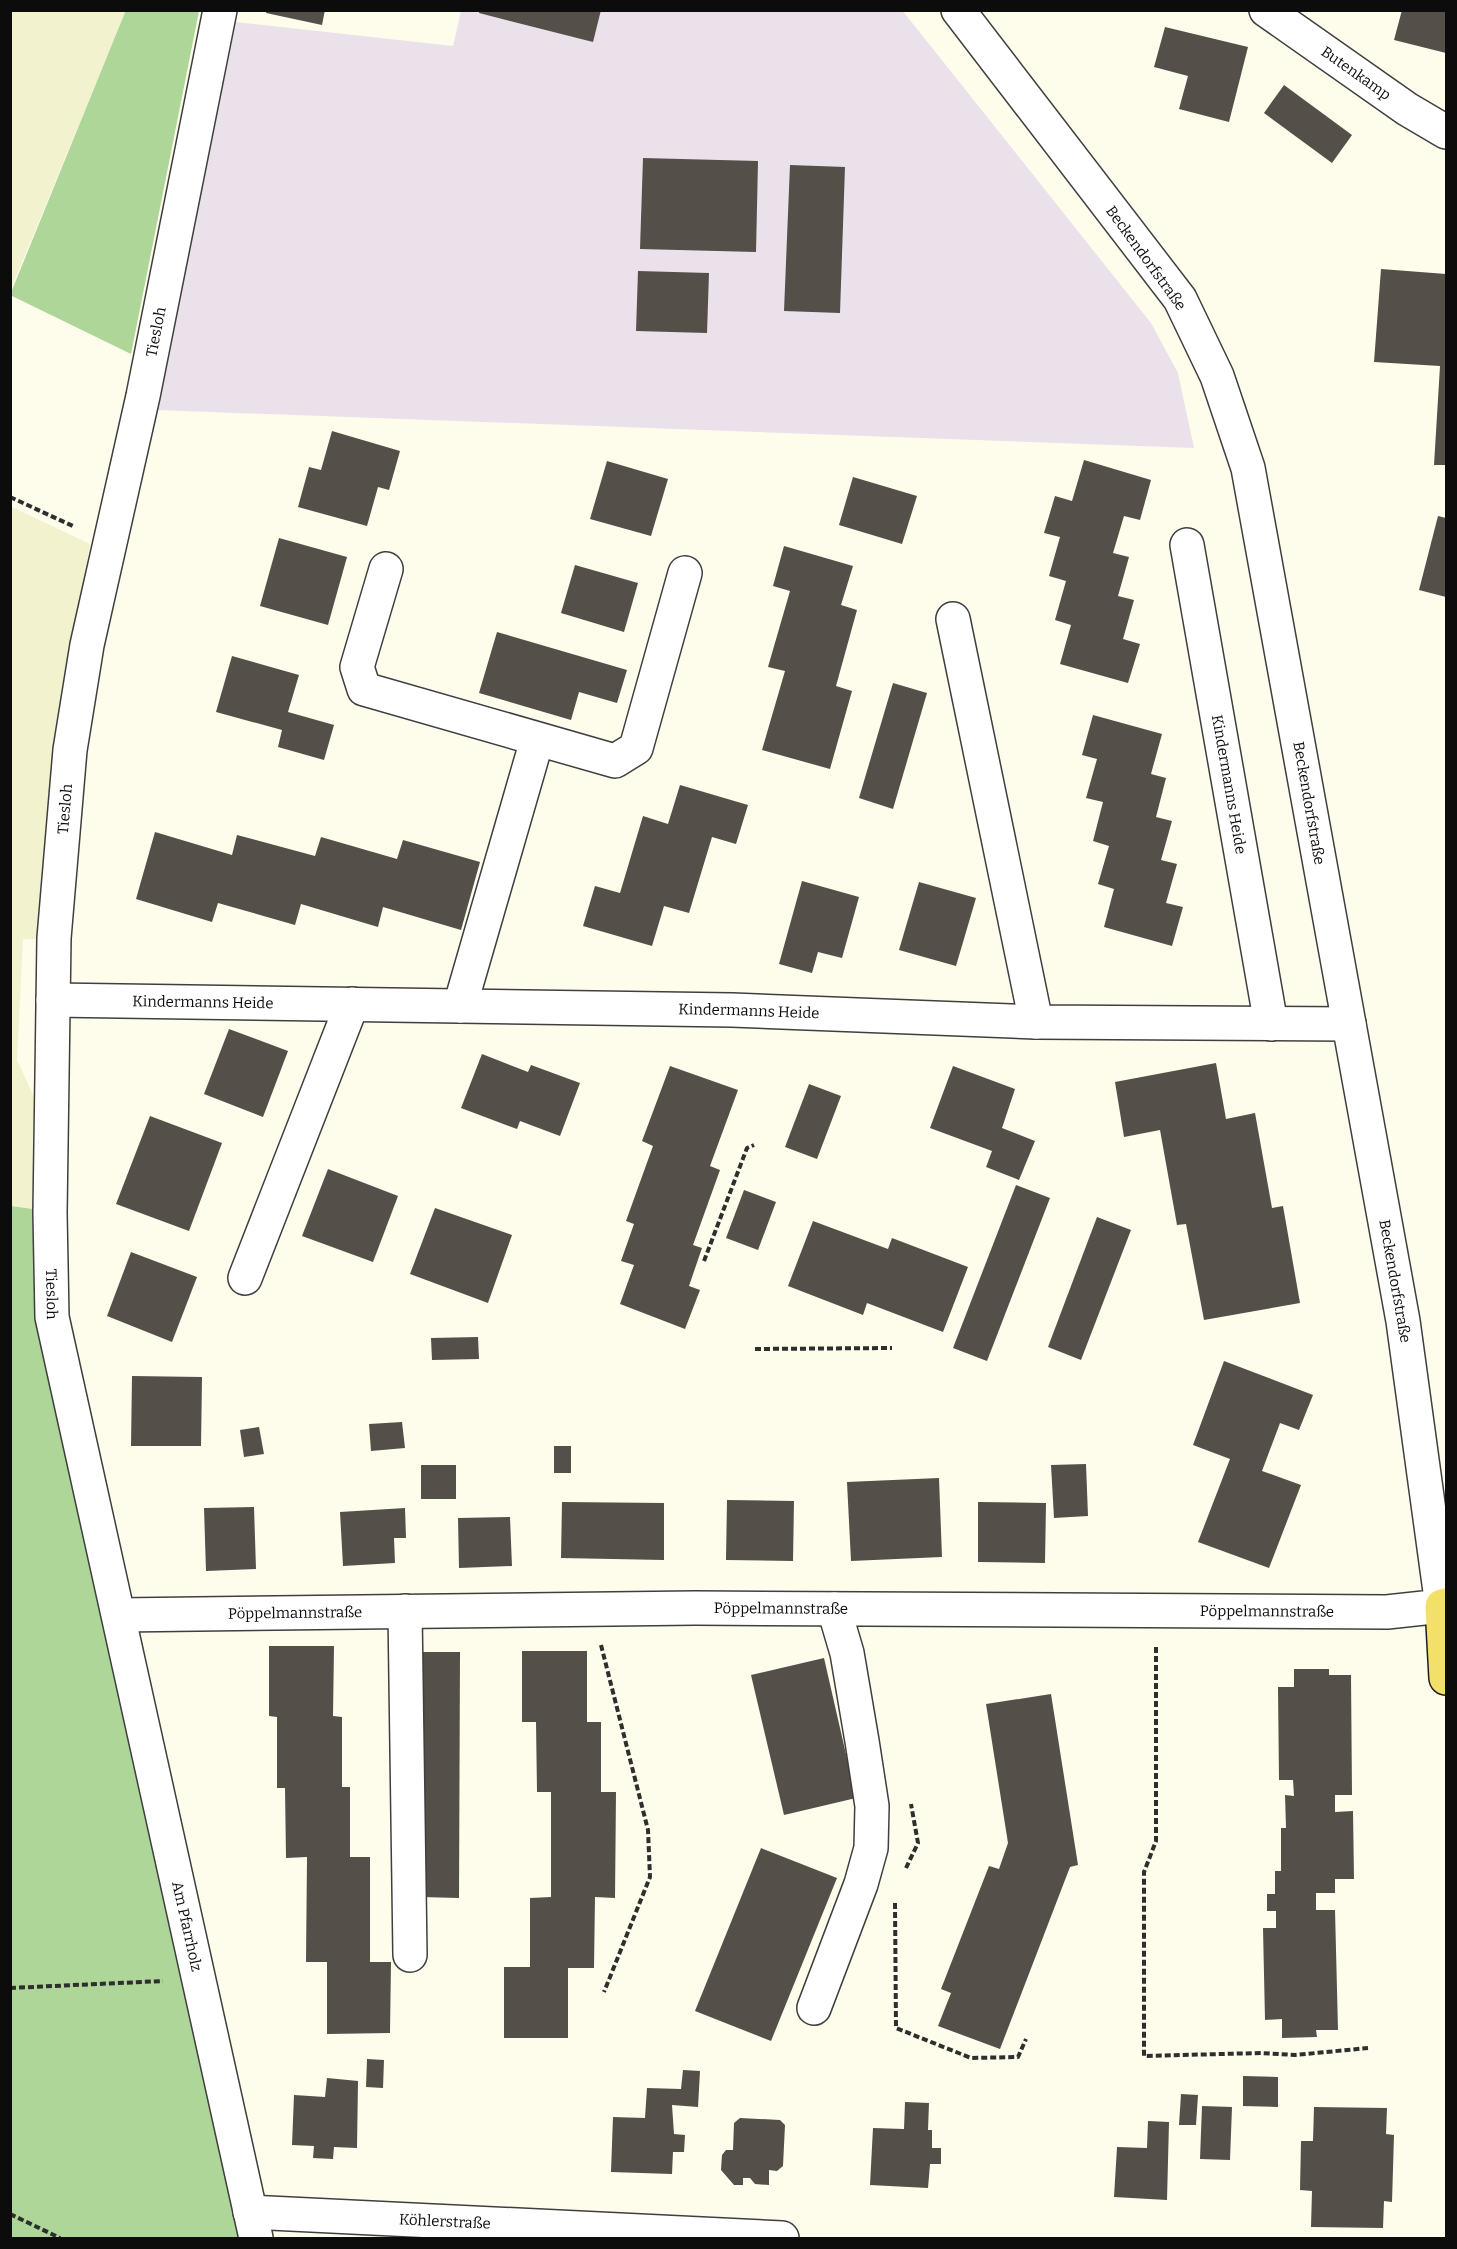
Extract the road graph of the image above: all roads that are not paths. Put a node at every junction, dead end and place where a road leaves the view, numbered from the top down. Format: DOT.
graph roads {
  1 [pos="220,10"];
  2 [pos="958,10"];
  3 [pos="1266,10"];
  4 [pos="1446,132"];
  5 [pos="1188,545"];
  6 [pos="386,569"];
  7 [pos="685,573"];
  8 [pos="953,619"];
  9 [pos="537,740"];
  10 [pos="53,1000"];
  11 [pos="351,1004"];
  12 [pos="460,1006"];
  13 [pos="1036,1022"];
  14 [pos="1271,1024"];
  15 [pos="1348,1024"];
  16 [pos="245,1278"];
  17 [pos="1444,1605"];
  18 [pos="834,1609"];
  19 [pos="405,1611"];
  20 [pos="119,1615"];
  21 [pos="1446,1678"];
  22 [pos="410,1955"];
  23 [pos="814,2008"];
  24 [pos="253,2225"];
  25 [pos="782,2238"];
  1 -- 10 [label="street, Tiesloh"];
  2 -- 15 [label="street, Beckendorfstraße"];
  3 -- 4 [label="street, Butenkamp"];
  5 -- 14 [label="street, Kindermanns Heide"];
  6 -- 9 [label="street"];
  7 -- 9 [label="street"];
  8 -- 13 [label="street"];
  9 -- 12 [label="street"];
  10 -- 11 [label="street, Kindermanns Heide"];
  10 -- 20 [label="street, Tiesloh"];
  11 -- 12 [label="street, Kindermanns Heide"];
  11 -- 16 [label="street"];
  12 -- 13 [label="street, Kindermanns Heide"];
  13 -- 14 [label="street, Kindermanns Heide"];
  14 -- 15 [label="street, Kindermanns Heide"];
  15 -- 17 [label="street, Beckendorfstraße"];
  17 -- 18 [label="street, Pöppelmannstraße"];
  17 -- 21 [label="main road, Beckendorfstraße"];
  18 -- 19 [label="street, Pöppelmannstraße"];
  18 -- 23 [label="street"];
  19 -- 20 [label="street, Pöppelmannstraße"];
  19 -- 22 [label="street"];
  20 -- 24 [label="street, Am Pfarrholz"];
  24 -- 25 [label="street, Köhlerstraße"];
}
